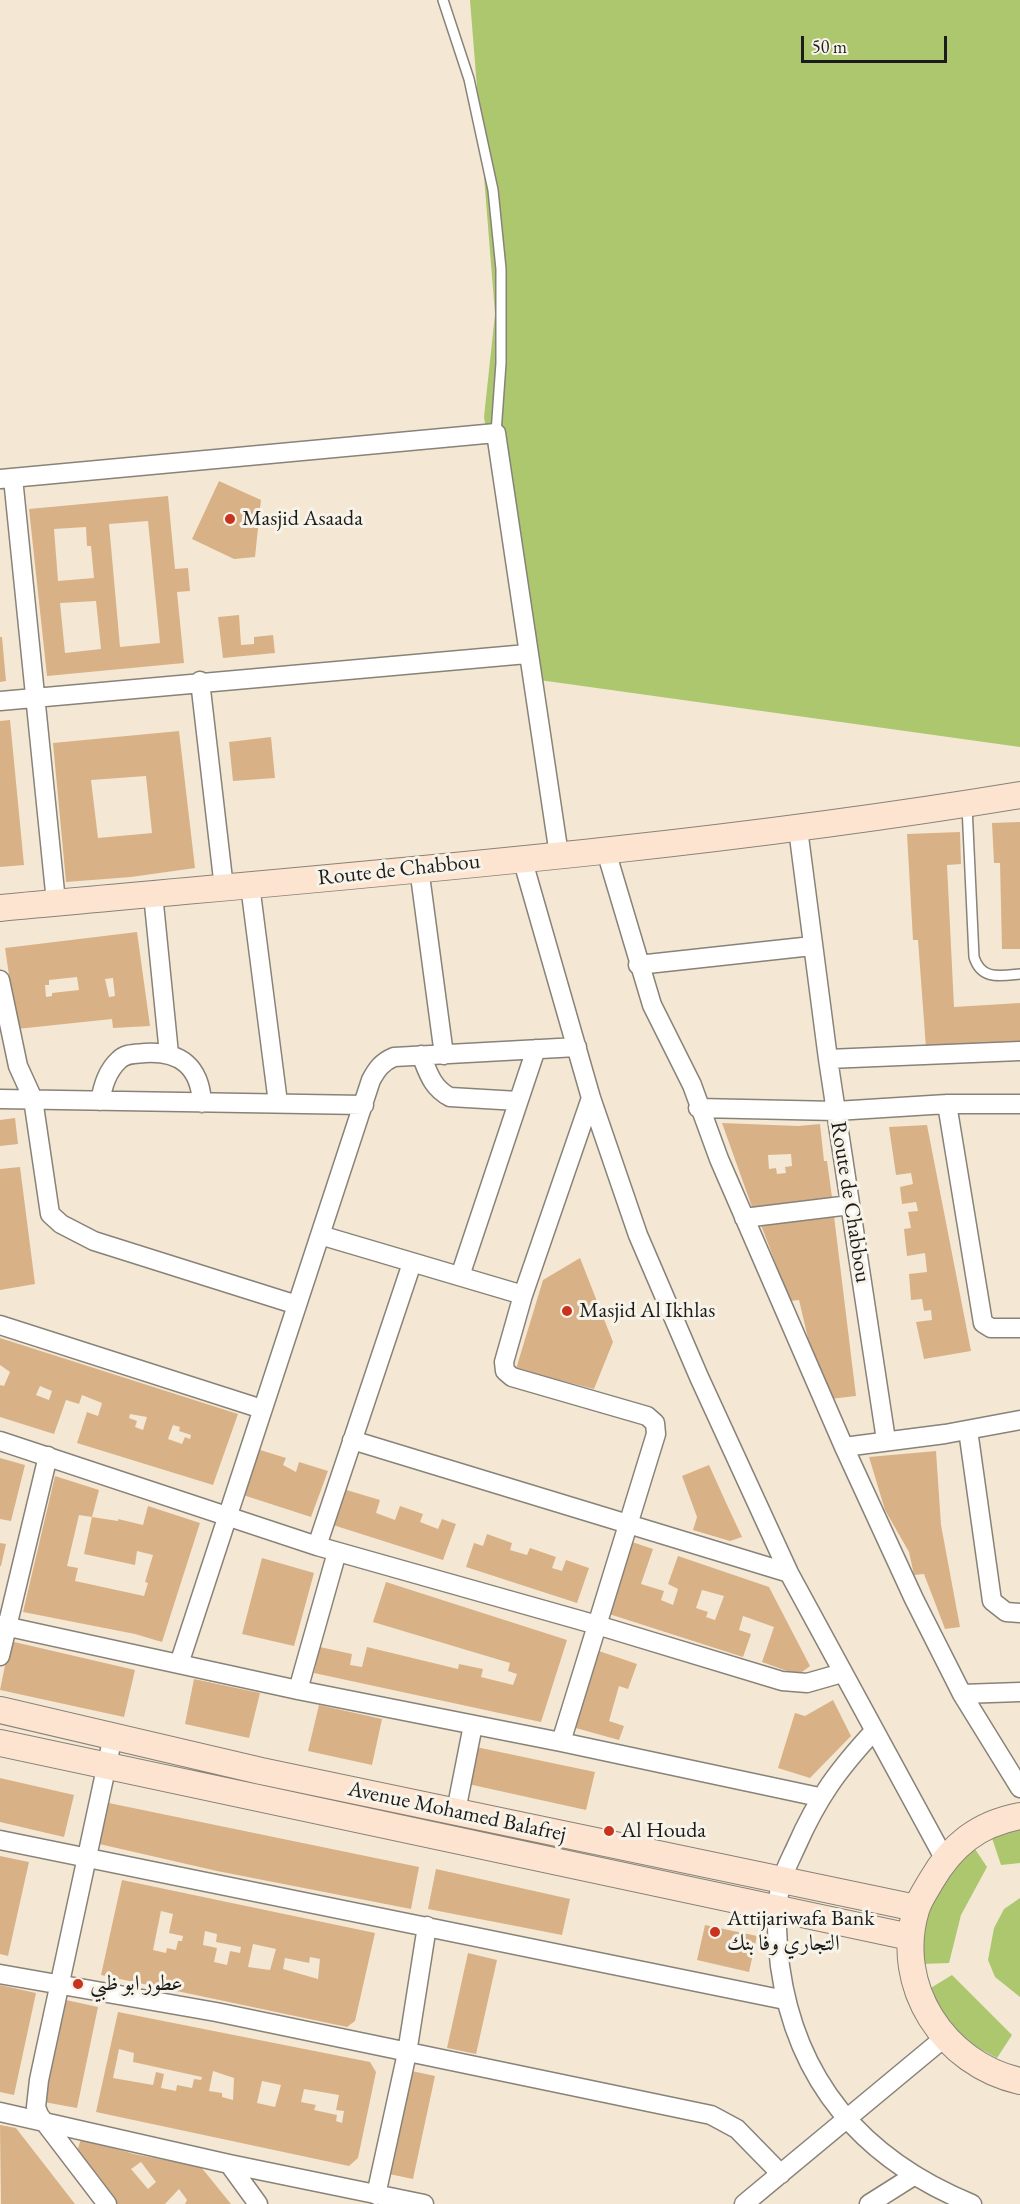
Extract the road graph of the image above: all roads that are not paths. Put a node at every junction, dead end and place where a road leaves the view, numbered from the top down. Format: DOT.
graph roads {
  1 [pos="443,0"];
  2 [pos="496,433"];
  3 [pos="7,479"];
  4 [pos="527,654"];
  5 [pos="200,681"];
  6 [pos="34,697"];
  7 [pos="0,701"];
  8 [pos="1020,795"];
  9 [pos="967,803"];
  10 [pos="798,829"];
  11 [pos="606,851"];
  12 [pos="559,855"];
  13 [pos="522,858"];
  14 [pos="419,868"];
  15 [pos="250,885"];
  16 [pos="224,888"];
  17 [pos="153,894"];
  18 [pos="56,902"];
  19 [pos="0,908"];
  20 [pos="812,946"];
  21 [pos="638,965"];
  22 [pos="1020,974"];
  23 [pos="0,980"];
  24 [pos="577,1047"];
  25 [pos="536,1049"];
  26 [pos="1020,1051"];
  27 [pos="169,1054"];
  28 [pos="421,1055"];
  29 [pos="444,1055"];
  30 [pos="828,1059"];
  31 [pos="591,1098"];
  32 [pos="0,1099"];
  33 [pos="33,1099"];
  34 [pos="100,1101"];
  35 [pos="518,1101"];
  36 [pos="202,1103"];
  37 [pos="278,1104"];
  38 [pos="946,1104"];
  39 [pos="1020,1104"];
  40 [pos="364,1105"];
  41 [pos="698,1108"];
  42 [pos="836,1111"];
  43 [pos="850,1205"];
  44 [pos="744,1218"];
  45 [pos="320,1235"];
  46 [pos="412,1263"];
  47 [pos="460,1276"];
  48 [pos="523,1295"];
  49 [pos="297,1305"];
  50 [pos="0,1325"];
  51 [pos="1020,1328"];
  52 [pos="262,1409"];
  53 [pos="1020,1420"];
  54 [pos="968,1430"];
  55 [pos="352,1440"];
  56 [pos="886,1440"];
  57 [pos="0,1441"];
  58 [pos="844,1447"];
  59 [pos="48,1456"];
  60 [pos="228,1517"];
  61 [pos="627,1523"];
  62 [pos="317,1546"];
  63 [pos="337,1552"];
  64 [pos="789,1573"];
  65 [pos="1020,1613"];
  66 [pos="597,1625"];
  67 [pos="4,1626"];
  68 [pos="0,1656"];
  69 [pos="179,1664"];
  70 [pos="842,1673"];
  71 [pos="298,1690"];
  72 [pos="1020,1692"];
  73 [pos="962,1694"];
  74 [pos="0,1710"];
  75 [pos="473,1725"];
  76 [pos="874,1731"];
  77 [pos="113,1736"];
  78 [pos="561,1742"];
  79 [pos="0,1743"];
  80 [pos="106,1766"];
  81 [pos="1020,1788"];
  82 [pos="819,1797"];
  83 [pos="456,1811"];
  84 [pos="1020,1816"];
  85 [pos="0,1840"];
  86 [pos="87,1857"];
  87 [pos="944,1858"];
  88 [pos="782,1880"];
  89 [pos="777,1908"];
  90 [pos="916,1908"];
  91 [pos="427,1926"];
  92 [pos="910,1937"];
  93 [pos="0,1974"];
  94 [pos="60,1987"];
  95 [pos="785,2000"];
  96 [pos="944,2038"];
  97 [pos="407,2052"];
  98 [pos="1020,2081"];
  99 [pos="0,2112"];
  100 [pos="846,2121"];
  101 [pos="43,2122"];
  102 [pos="229,2164"];
  103 [pos="781,2174"];
  104 [pos="915,2175"];
  105 [pos="376,2195"];
  106 [pos="752,2201"];
  107 [pos="106,2204"];
  108 [pos="258,2204"];
  109 [pos="424,2204"];
  110 [pos="869,2204"];
  111 [pos="972,2204"];
  1 -- 2 [label="lane"];
  2 -- 3 [label="street"];
  2 -- 4 [label="street"];
  3 -- 6 [label="street"];
  4 -- 5 [label="street"];
  4 -- 12 [label="street"];
  5 -- 6 [label="street"];
  5 -- 16 [label="street"];
  6 -- 7 [label="street"];
  6 -- 18 [label="street"];
  8 -- 9 [label="street, Route de Chabbou"];
  9 -- 10 [label="street, Route de Chabbou"];
  9 -- 22 [label="lane"];
  10 -- 11 [label="street, Route de Chabbou"];
  10 -- 20 [label="street, Route de Chabbou"];
  11 -- 12 [label="street, Route de Chabbou"];
  11 -- 21 [label="street"];
  12 -- 13 [label="street, Route de Chabbou"];
  13 -- 14 [label="street, Route de Chabbou"];
  13 -- 24 [label="street"];
  14 -- 15 [label="street, Route de Chabbou"];
  14 -- 29 [label="street"];
  15 -- 16 [label="street, Route de Chabbou"];
  15 -- 37 [label="street"];
  16 -- 17 [label="street, Route de Chabbou"];
  17 -- 18 [label="street, Route de Chabbou"];
  17 -- 27 [label="street"];
  18 -- 19 [label="street, Route de Chabbou"];
  20 -- 21 [label="street"];
  20 -- 30 [label="street, Route de Chabbou"];
  21 -- 41 [label="street"];
  23 -- 33 [label="street"];
  24 -- 25 [label="street"];
  24 -- 31 [label="street"];
  25 -- 29 [label="street"];
  25 -- 35 [label="street"];
  26 -- 30 [label="street"];
  27 -- 34 [label="street"];
  27 -- 36 [label="street"];
  28 -- 29 [label="street"];
  28 -- 35 [label="street"];
  28 -- 40 [label="street"];
  30 -- 42 [label="street, Route de Chabbou"];
  31 -- 48 [label="street"];
  31 -- 64 [label="street"];
  32 -- 33 [label="street"];
  33 -- 34 [label="street"];
  33 -- 49 [label="street"];
  34 -- 36 [label="street"];
  35 -- 47 [label="street"];
  36 -- 37 [label="street"];
  37 -- 40 [label="street"];
  38 -- 39 [label="street"];
  38 -- 42 [label="street"];
  38 -- 51 [label="street"];
  40 -- 45 [label="street"];
  41 -- 42 [label="street"];
  41 -- 44 [label="street"];
  42 -- 43 [label="street, Route de Chabbou"];
  43 -- 44 [label="street"];
  43 -- 56 [label="street, Route de Chabbou"];
  44 -- 58 [label="street"];
  45 -- 46 [label="street"];
  45 -- 49 [label="street"];
  46 -- 47 [label="street"];
  46 -- 55 [label="street"];
  47 -- 48 [label="street"];
  48 -- 61 [label="street"];
  49 -- 52 [label="street"];
  50 -- 52 [label="street"];
  52 -- 60 [label="street"];
  53 -- 54 [label="street"];
  54 -- 56 [label="street"];
  54 -- 65 [label="street"];
  55 -- 61 [label="street"];
  55 -- 62 [label="street"];
  56 -- 58 [label="street"];
  57 -- 59 [label="street"];
  58 -- 73 [label="street"];
  59 -- 60 [label="street"];
  59 -- 67 [label="street"];
  60 -- 62 [label="street"];
  60 -- 69 [label="street"];
  61 -- 64 [label="street"];
  61 -- 66 [label="street"];
  62 -- 63 [label="street"];
  63 -- 66 [label="street"];
  63 -- 71 [label="street"];
  64 -- 70 [label="street"];
  66 -- 70 [label="street"];
  66 -- 78 [label="street"];
  67 -- 68 [label="street"];
  67 -- 69 [label="street"];
  69 -- 71 [label="street"];
  70 -- 76 [label="street"];
  71 -- 75 [label="street"];
  72 -- 73 [label="street"];
  73 -- 81 [label="street"];
  74 -- 77 [label="street, Avenue Mohamed Balafrej"];
  75 -- 78 [label="street"];
  75 -- 83 [label="street"];
  76 -- 82 [label="street"];
  76 -- 87 [label="street"];
  77 -- 80 [label="street"];
  77 -- 83 [label="street, Avenue Mohamed Balafrej"];
  78 -- 82 [label="street"];
  79 -- 80 [label="street, Avenue Mohamed Balafrej"];
  80 -- 86 [label="street"];
  80 -- 89 [label="street, Avenue Mohamed Balafrej"];
  82 -- 88 [label="street"];
  83 -- 88 [label="street, Avenue Mohamed Balafrej"];
  84 -- 87 [label="street"];
  85 -- 86 [label="street"];
  86 -- 91 [label="street"];
  86 -- 94 [label="street"];
  87 -- 90 [label="street"];
  88 -- 89 [label="street"];
  88 -- 90 [label="street, Avenue Mohamed Balafrej"];
  89 -- 92 [label="street, Avenue Mohamed Balafrej"];
  89 -- 95 [label="street"];
  90 -- 92 [label="street"];
  91 -- 95 [label="street"];
  91 -- 97 [label="street"];
  92 -- 96 [label="street"];
  93 -- 94 [label="street"];
  94 -- 97 [label="street"];
  94 -- 101 [label="street"];
  95 -- 100 [label="street"];
  96 -- 98 [label="street"];
  96 -- 100 [label="street"];
  97 -- 103 [label="street"];
  97 -- 105 [label="street"];
  99 -- 101 [label="street"];
  100 -- 103 [label="street"];
  100 -- 104 [label="street"];
  101 -- 102 [label="street"];
  101 -- 107 [label="street"];
  102 -- 105 [label="street"];
  102 -- 108 [label="street"];
  103 -- 106 [label="street"];
  104 -- 110 [label="street"];
  104 -- 111 [label="street"];
  105 -- 109 [label="street"];
}
